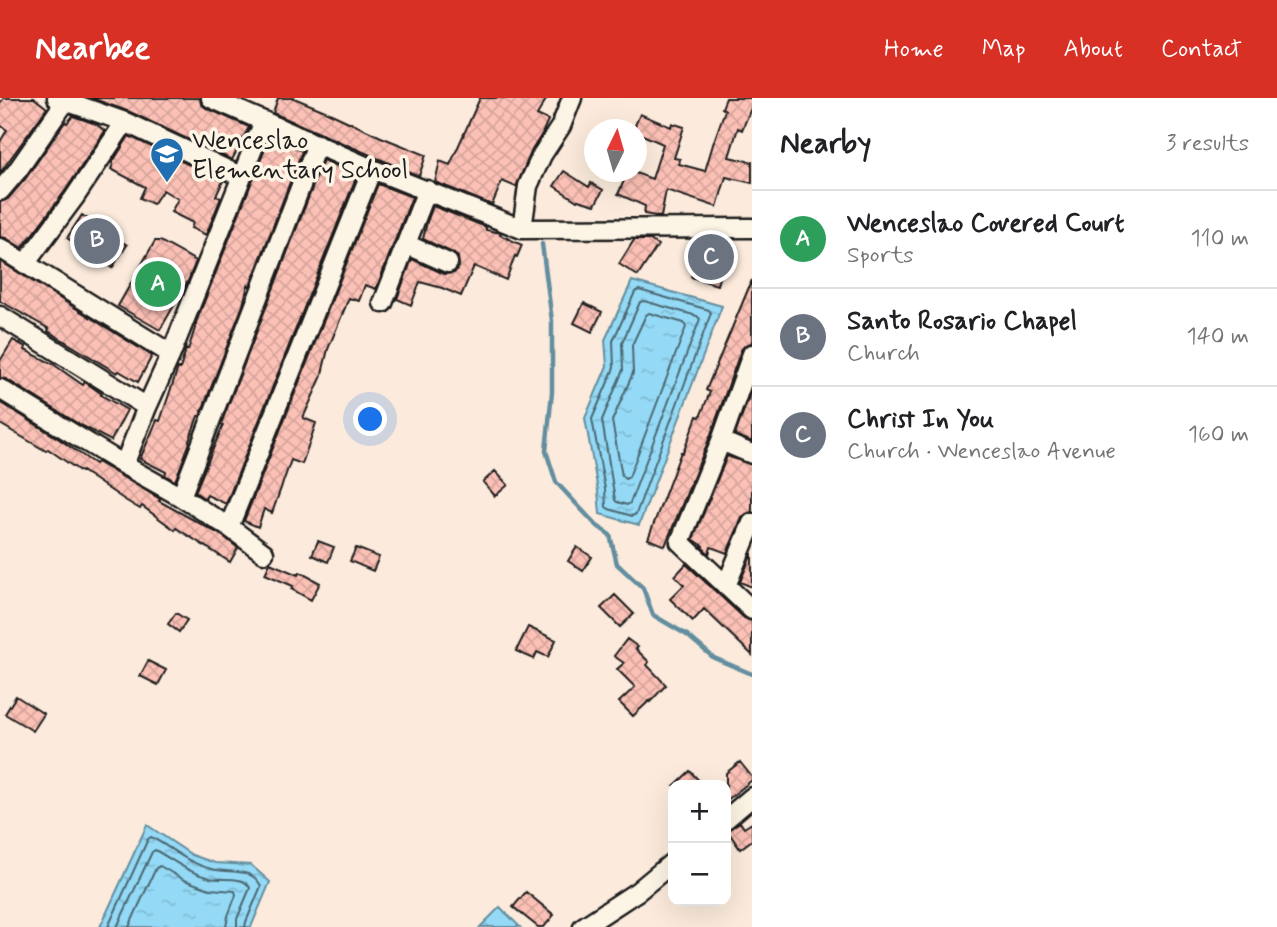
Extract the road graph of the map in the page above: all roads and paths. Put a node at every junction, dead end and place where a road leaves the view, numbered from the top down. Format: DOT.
graph roads {
  1 [pos="211,98"];
  2 [pos="572,98"];
  3 [pos="61,100"];
  4 [pos="264,121"];
  5 [pos="125,122"];
  6 [pos="317,144"];
  7 [pos="372,169"];
  8 [pos="242,177"];
  9 [pos="427,190"];
  10 [pos="0,191"];
  11 [pos="752,228"];
  12 [pos="522,229"];
  13 [pos="406,244"];
  14 [pos="0,248"];
  15 [pos="448,263"];
  16 [pos="25,264"];
  17 [pos="383,303"];
  18 [pos="0,316"];
  19 [pos="171,354"];
  20 [pos="752,354"];
  21 [pos="0,390"];
  22 [pos="147,407"];
  23 [pos="721,441"];
  24 [pos="752,454"];
  25 [pos="124,465"];
  26 [pos="181,496"];
  27 [pos="752,523"];
  28 [pos="229,527"];
  29 [pos="264,553"];
  30 [pos="726,586"];
  31 [pos="752,610"];
  32 [pos="752,797"];
  33 [pos="731,815"];
  34 [pos="668,866"];
  35 [pos="583,927"];
  1 -- 4 [label="street"];
  2 -- 12 [label="street"];
  3 -- 5 [label="street"];
  3 -- 10 [label="street"];
  4 -- 6 [label="street"];
  4 -- 8 [label="street"];
  5 -- 8 [label="street"];
  5 -- 16 [label="street"];
  6 -- 7 [label="street"];
  6 -- 26 [label="street"];
  7 -- 9 [label="street"];
  7 -- 28 [label="street"];
  8 -- 19 [label="street"];
  9 -- 12 [label="street"];
  9 -- 13 [label="street"];
  11 -- 12 [label="street"];
  13 -- 15 [label="street"];
  13 -- 17 [label="street"];
  14 -- 16 [label="street"];
  16 -- 19 [label="street"];
  18 -- 22 [label="street"];
  19 -- 22 [label="street"];
  20 -- 23 [label="street"];
  21 -- 25 [label="street"];
  22 -- 25 [label="street"];
  23 -- 24 [label="street"];
  23 -- 30 [label="street"];
  25 -- 26 [label="street"];
  26 -- 28 [label="street"];
  27 -- 30 [label="street"];
  28 -- 29 [label="street"];
  30 -- 31 [label="street"];
  32 -- 33 [label="street"];
  34 -- 35 [label="street"];
}
